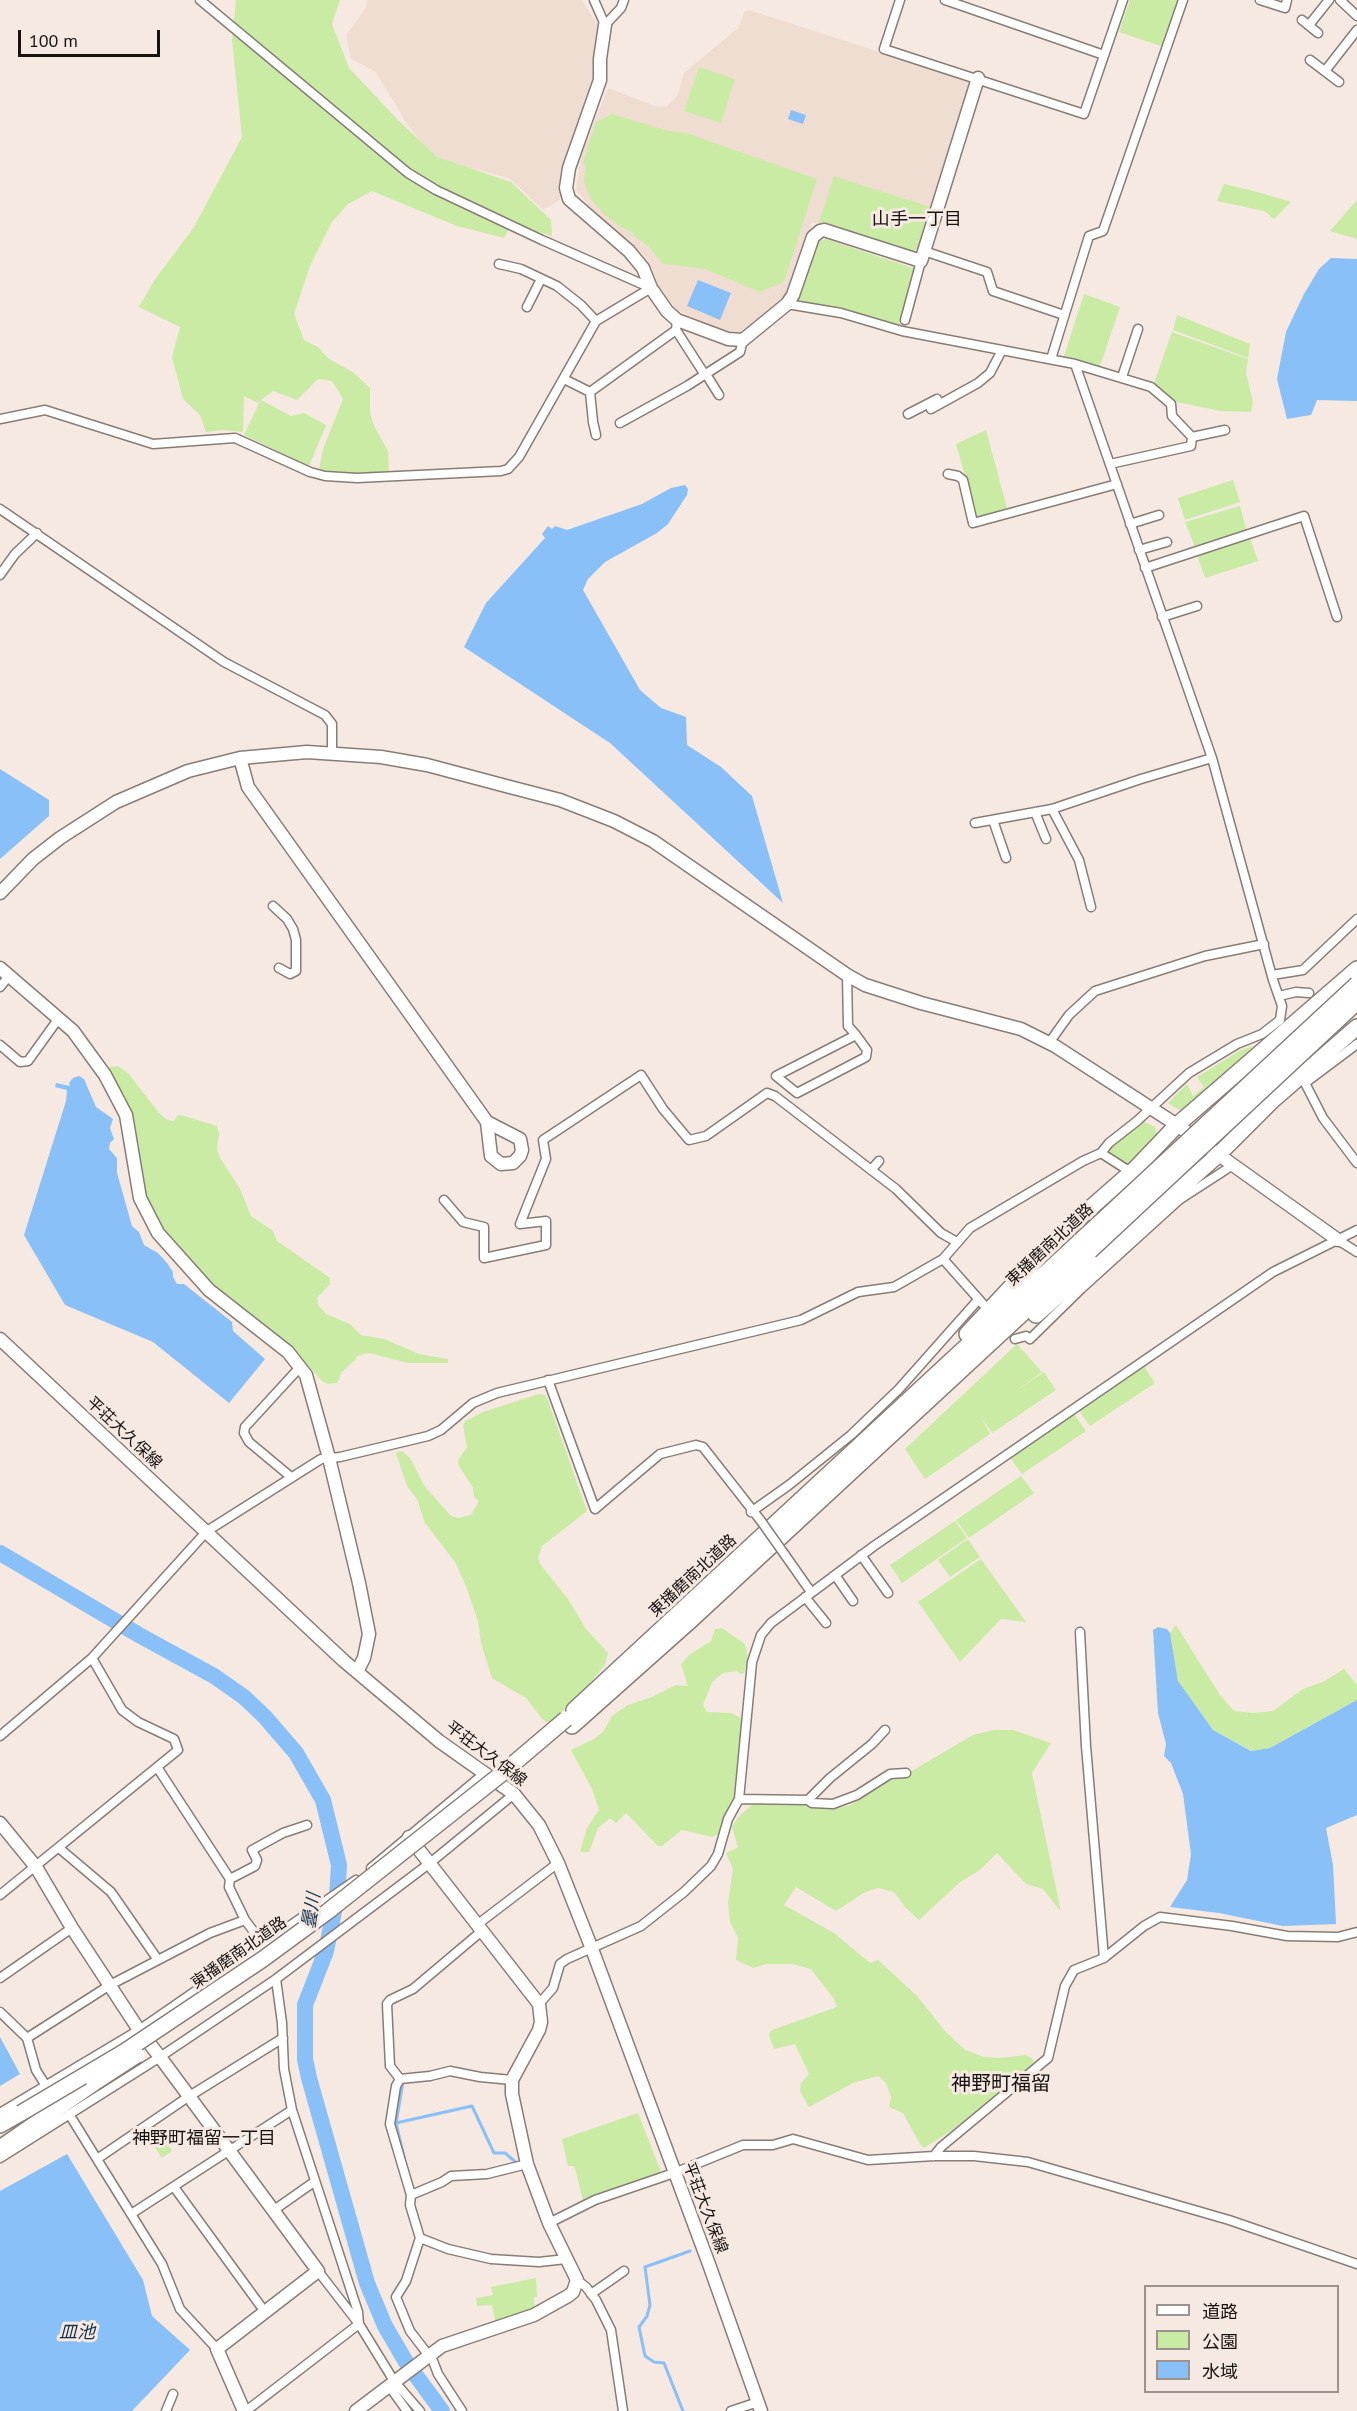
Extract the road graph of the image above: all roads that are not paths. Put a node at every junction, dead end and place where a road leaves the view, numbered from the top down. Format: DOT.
graph roads {
  1 [pos="200,0"];
  2 [pos="594,0"];
  3 [pos="624,0"];
  4 [pos="900,0"];
  5 [pos="945,0"];
  6 [pos="1123,0"];
  7 [pos="1183,0"];
  8 [pos="1260,0"];
  9 [pos="1287,0"];
  10 [pos="1329,0"];
  11 [pos="1340,0"];
  12 [pos="1357,16"];
  13 [pos="604,26"];
  14 [pos="1357,30"];
  15 [pos="1318,33"];
  16 [pos="1104,55"];
  17 [pos="1310,60"];
  18 [pos="1325,71"];
  19 [pos="978,78"];
  20 [pos="1339,82"];
  21 [pos="922,256"];
  22 [pos="499,264"];
  23 [pos="541,279"];
  24 [pos="651,288"];
  25 [pos="787,304"];
  26 [pos="527,307"];
  27 [pos="1064,315"];
  28 [pos="905,320"];
  29 [pos="596,321"];
  30 [pos="677,325"];
  31 [pos="1138,329"];
  32 [pos="743,340"];
  33 [pos="1002,350"];
  34 [pos="1051,359"];
  35 [pos="1075,364"];
  36 [pos="705,374"];
  37 [pos="985,377"];
  38 [pos="1122,377"];
  39 [pos="564,379"];
  40 [pos="590,392"];
  41 [pos="719,395"];
  42 [pos="931,408"];
  43 [pos="908,414"];
  44 [pos="0,419"];
  45 [pos="620,423"];
  46 [pos="1225,430"];
  47 [pos="596,435"];
  48 [pos="1192,437"];
  49 [pos="1110,464"];
  50 [pos="948,474"];
  51 [pos="1117,484"];
  52 [pos="0,509"];
  53 [pos="1159,515"];
  54 [pos="1130,524"];
  55 [pos="37,533"];
  56 [pos="1167,542"];
  57 [pos="1139,550"];
  58 [pos="1146,568"];
  59 [pos="0,575"];
  60 [pos="1197,606"];
  61 [pos="1162,617"];
  62 [pos="1337,617"];
  63 [pos="332,752"];
  64 [pos="240,758"];
  65 [pos="1212,758"];
  66 [pos="1053,809"];
  67 [pos="1035,813"];
  68 [pos="993,820"];
  69 [pos="975,823"];
  70 [pos="1046,839"];
  71 [pos="1006,858"];
  72 [pos="0,893"];
  73 [pos="273,906"];
  74 [pos="1091,907"];
  75 [pos="1357,919"];
  76 [pos="1264,944"];
  77 [pos="279,968"];
  78 [pos="1357,969"];
  79 [pos="5,972"];
  80 [pos="847,975"];
  81 [pos="1272,975"];
  82 [pos="1357,984"];
  83 [pos="0,987"];
  84 [pos="1309,993"];
  85 [pos="1279,996"];
  86 [pos="1357,1002"];
  87 [pos="59,1018"];
  88 [pos="1357,1027"];
  89 [pos="855,1035"];
  90 [pos="1049,1042"];
  91 [pos="1357,1044"];
  92 [pos="0,1045"];
  93 [pos="1150,1108"];
  94 [pos="487,1122"];
  95 [pos="1177,1125"];
  96 [pos="1101,1153"];
  97 [pos="1218,1155"];
  98 [pos="879,1161"];
  99 [pos="1357,1163"];
  100 [pos="1233,1165"];
  101 [pos="1135,1169"];
  102 [pos="872,1170"];
  103 [pos="444,1200"];
  104 [pos="1357,1230"];
  105 [pos="1338,1240"];
  106 [pos="957,1242"];
  107 [pos="1085,1246"];
  108 [pos="1357,1252"];
  109 [pos="943,1259"];
  110 [pos="0,1339"];
  111 [pos="1015,1340"];
  112 [pos="301,1366"];
  113 [pos="549,1380"];
  114 [pos="905,1414"];
  115 [pos="330,1458"];
  116 [pos="291,1477"];
  117 [pos="751,1512"];
  118 [pos="207,1531"];
  119 [pos="861,1555"];
  120 [pos="835,1575"];
  121 [pos="888,1593"];
  122 [pos="808,1595"];
  123 [pos="853,1601"];
  124 [pos="826,1623"];
  125 [pos="1080,1632"];
  126 [pos="92,1658"];
  127 [pos="357,1672"];
  128 [pos="569,1722"];
  129 [pos="885,1730"];
  130 [pos="0,1736"];
  131 [pos="157,1767"];
  132 [pos="486,1772"];
  133 [pos="906,1773"];
  134 [pos="513,1794"];
  135 [pos="739,1799"];
  136 [pos="808,1800"];
  137 [pos="0,1823"];
  138 [pos="308,1825"];
  139 [pos="409,1837"];
  140 [pos="59,1848"];
  141 [pos="430,1863"];
  142 [pos="558,1863"];
  143 [pos="36,1867"];
  144 [pos="230,1879"];
  145 [pos="0,1895"];
  146 [pos="245,1920"];
  147 [pos="480,1927"];
  148 [pos="72,1928"];
  149 [pos="1357,1932"];
  150 [pos="264,1945"];
  151 [pos="592,1949"];
  152 [pos="1104,1958"];
  153 [pos="158,1960"];
  154 [pos="0,1978"];
  155 [pos="276,1979"];
  156 [pos="111,1985"];
  157 [pos="539,2004"];
  158 [pos="0,2012"];
  159 [pos="139,2030"];
  160 [pos="27,2038"];
  161 [pos="283,2038"];
  162 [pos="160,2057"];
  163 [pos="400,2079"];
  164 [pos="512,2080"];
  165 [pos="94,2083"];
  166 [pos="46,2086"];
  167 [pos="188,2097"];
  168 [pos="292,2110"];
  169 [pos="0,2112"];
  170 [pos="69,2114"];
  171 [pos="0,2124"];
  172 [pos="0,2140"];
  173 [pos="0,2148"];
  174 [pos="228,2152"];
  175 [pos="934,2156"];
  176 [pos="0,2158"];
  177 [pos="97,2159"];
  178 [pos="527,2164"];
  179 [pos="674,2173"];
  180 [pos="314,2182"];
  181 [pos="174,2187"];
  182 [pos="411,2195"];
  183 [pos="274,2210"];
  184 [pos="130,2214"];
  185 [pos="549,2223"];
  186 [pos="420,2238"];
  187 [pos="566,2259"];
  188 [pos="1357,2264"];
  189 [pos="318,2271"];
  190 [pos="624,2271"];
  191 [pos="577,2280"];
  192 [pos="591,2294"];
  193 [pos="265,2312"];
  194 [pos="359,2324"];
  195 [pos="217,2349"];
  196 [pos="428,2355"];
  197 [pos="391,2384"];
  198 [pos="173,2394"];
  199 [pos="759,2407"];
  200 [pos="166,2411"];
  201 [pos="245,2411"];
  202 [pos="356,2411"];
  203 [pos="407,2411"];
  204 [pos="420,2411"];
  205 [pos="462,2411"];
  206 [pos="623,2411"];
  207 [pos="731,2411"];
  1 -- 24 [label="street"];
  2 -- 13 [label="street"];
  3 -- 13 [label="street"];
  4 -- 19 [label="street"];
  5 -- 16 [label="street"];
  6 -- 16 [label="street"];
  7 -- 27 [label="street"];
  8 -- 9 [label="street"];
  10 -- 15 [label="street"];
  11 -- 12 [label="street"];
  13 -- 24 [label="street"];
  14 -- 18 [label="street"];
  16 -- 19 [label="street"];
  17 -- 18 [label="street"];
  18 -- 20 [label="street"];
  19 -- 21 [label="street"];
  21 -- 25 [label="street"];
  21 -- 27 [label="street"];
  21 -- 28 [label="street"];
  22 -- 23 [label="street"];
  23 -- 26 [label="street"];
  23 -- 29 [label="street"];
  24 -- 29 [label="street"];
  24 -- 30 [label="street"];
  25 -- 32 [label="street"];
  25 -- 33 [label="street"];
  27 -- 34 [label="street"];
  29 -- 39 [label="street"];
  30 -- 32 [label="street"];
  30 -- 36 [label="street"];
  30 -- 40 [label="street"];
  31 -- 38 [label="street"];
  32 -- 36 [label="street"];
  33 -- 34 [label="street"];
  33 -- 37 [label="street"];
  34 -- 35 [label="street"];
  35 -- 38 [label="street"];
  35 -- 49 [label="street"];
  36 -- 41 [label="street"];
  36 -- 45 [label="street"];
  37 -- 42 [label="street"];
  37 -- 43 [label="street"];
  38 -- 48 [label="street"];
  39 -- 40 [label="street"];
  39 -- 44 [label="street"];
  40 -- 47 [label="street"];
  46 -- 48 [label="street"];
  48 -- 49 [label="street"];
  49 -- 51 [label="street"];
  50 -- 51 [label="street"];
  51 -- 54 [label="street"];
  52 -- 55 [label="street"];
  53 -- 54 [label="street"];
  54 -- 57 [label="street"];
  55 -- 59 [label="street"];
  55 -- 63 [label="street"];
  56 -- 57 [label="street"];
  57 -- 58 [label="street"];
  58 -- 61 [label="street"];
  58 -- 62 [label="street"];
  60 -- 61 [label="street"];
  61 -- 65 [label="street"];
  63 -- 64 [label="street"];
  63 -- 80 [label="street"];
  64 -- 72 [label="street"];
  64 -- 94 [label="street"];
  65 -- 66 [label="street"];
  65 -- 76 [label="street"];
  66 -- 67 [label="street"];
  66 -- 74 [label="street"];
  67 -- 68 [label="street"];
  67 -- 70 [label="street"];
  68 -- 69 [label="street"];
  68 -- 71 [label="street"];
  73 -- 77 [label="street"];
  75 -- 81 [label="street"];
  76 -- 81 [label="street"];
  76 -- 90 [label="street"];
  78 -- 95 [label="highway"];
  79 -- 83 [label="street"];
  79 -- 87 [label="street"];
  80 -- 89 [label="street"];
  80 -- 90 [label="street"];
  81 -- 85 [label="street"];
  82 -- 107 [label="highway, 東播磨南北道路, bridge"];
  84 -- 85 [label="street"];
  85 -- 93 [label="street"];
  86 -- 107 [label="highway, 東播磨南北道路, bridge"];
  87 -- 92 [label="street"];
  87 -- 112 [label="street"];
  88 -- 97 [label="highway"];
  89 -- 89 [label="street"];
  90 -- 93 [label="street"];
  91 -- 99 [label="street"];
  93 -- 95 [label="street"];
  93 -- 96 [label="street"];
  95 -- 97 [label="street"];
  95 -- 101 [label="highway"];
  96 -- 101 [label="street"];
  96 -- 106 [label="street"];
  97 -- 100 [label="street"];
  97 -- 114 [label="highway"];
  98 -- 102 [label="street"];
  100 -- 105 [label="street"];
  100 -- 111 [label="street"];
  101 -- 114 [label="highway"];
  102 -- 103 [label="street"];
  102 -- 106 [label="street"];
  104 -- 105 [label="street"];
  105 -- 108 [label="street"];
  105 -- 119 [label="street"];
  106 -- 109 [label="street"];
  107 -- 114 [label="highway, 東播磨南北道路"];
  109 -- 113 [label="street"];
  109 -- 117 [label="street"];
  110 -- 118 [label="street, 平荘大久保線"];
  112 -- 115 [label="street"];
  112 -- 116 [label="street"];
  113 -- 115 [label="street"];
  113 -- 117 [label="street"];
  114 -- 128 [label="highway, 東播磨南北道路"];
  115 -- 116 [label="street"];
  115 -- 127 [label="street"];
  116 -- 118 [label="street"];
  117 -- 122 [label="street, bridge"];
  118 -- 126 [label="street"];
  118 -- 127 [label="street, 平荘大久保線"];
  119 -- 120 [label="street"];
  119 -- 121 [label="street"];
  120 -- 122 [label="street"];
  120 -- 123 [label="street"];
  122 -- 124 [label="street"];
  122 -- 135 [label="street"];
  125 -- 152 [label="street"];
  126 -- 130 [label="street"];
  126 -- 131 [label="street"];
  127 -- 132 [label="street, 平荘大久保線"];
  128 -- 165 [label="highway, 東播磨南北道路, bridge"];
  128 -- 171 [label="highway, 東播磨南北道路, bridge"];
  129 -- 136 [label="street"];
  131 -- 140 [label="street"];
  131 -- 144 [label="street"];
  132 -- 134 [label="street, 平荘大久保線"];
  132 -- 139 [label="street"];
  133 -- 136 [label="street"];
  134 -- 141 [label="street"];
  134 -- 142 [label="street, 平荘大久保線"];
  135 -- 136 [label="street"];
  135 -- 151 [label="street"];
  137 -- 143 [label="street"];
  138 -- 144 [label="street"];
  139 -- 141 [label="street"];
  139 -- 150 [label="street"];
  140 -- 143 [label="street"];
  140 -- 153 [label="street"];
  141 -- 147 [label="street"];
  141 -- 155 [label="street"];
  142 -- 147 [label="street"];
  142 -- 151 [label="street, 平荘大久保線"];
  143 -- 145 [label="street"];
  143 -- 148 [label="street"];
  144 -- 146 [label="street"];
  146 -- 150 [label="street"];
  146 -- 153 [label="street"];
  147 -- 157 [label="street"];
  147 -- 163 [label="street"];
  148 -- 154 [label="street"];
  148 -- 156 [label="street"];
  149 -- 152 [label="street"];
  150 -- 159 [label="street"];
  151 -- 157 [label="street"];
  151 -- 179 [label="street, 平荘大久保線"];
  152 -- 175 [label="street"];
  153 -- 156 [label="street"];
  155 -- 161 [label="street"];
  155 -- 162 [label="street"];
  156 -- 159 [label="street"];
  156 -- 160 [label="street"];
  157 -- 164 [label="street"];
  158 -- 160 [label="street"];
  159 -- 162 [label="street"];
  159 -- 166 [label="street"];
  160 -- 166 [label="street"];
  161 -- 167 [label="street"];
  161 -- 168 [label="street"];
  162 -- 167 [label="street"];
  162 -- 170 [label="street"];
  163 -- 164 [label="street"];
  163 -- 182 [label="street"];
  164 -- 178 [label="street"];
  165 -- 172 [label="highway, 東播磨南北道路"];
  165 -- 173 [label="highway"];
  166 -- 169 [label="street"];
  167 -- 174 [label="street"];
  167 -- 177 [label="street"];
  168 -- 174 [label="street"];
  168 -- 180 [label="street"];
  170 -- 176 [label="street"];
  170 -- 177 [label="street"];
  174 -- 181 [label="street"];
  174 -- 183 [label="street"];
  175 -- 179 [label="street"];
  175 -- 188 [label="street"];
  177 -- 184 [label="street"];
  178 -- 182 [label="street"];
  178 -- 185 [label="street"];
  179 -- 185 [label="street"];
  179 -- 199 [label="street, 平荘大久保線"];
  180 -- 183 [label="street"];
  180 -- 194 [label="street"];
  181 -- 184 [label="street"];
  181 -- 193 [label="street"];
  182 -- 186 [label="street"];
  183 -- 189 [label="street"];
  184 -- 195 [label="street"];
  185 -- 187 [label="street"];
  186 -- 187 [label="street"];
  186 -- 196 [label="street"];
  187 -- 191 [label="street"];
  189 -- 193 [label="street"];
  189 -- 194 [label="street"];
  190 -- 192 [label="street"];
  191 -- 192 [label="street"];
  191 -- 196 [label="street"];
  192 -- 206 [label="street"];
  193 -- 195 [label="street"];
  194 -- 197 [label="street"];
  194 -- 201 [label="street"];
  195 -- 201 [label="street"];
  196 -- 197 [label="street"];
  196 -- 205 [label="street"];
  197 -- 202 [label="street"];
  197 -- 203 [label="street"];
  197 -- 204 [label="street"];
  198 -- 200 [label="street"];
  199 -- 207 [label="street"];
}
